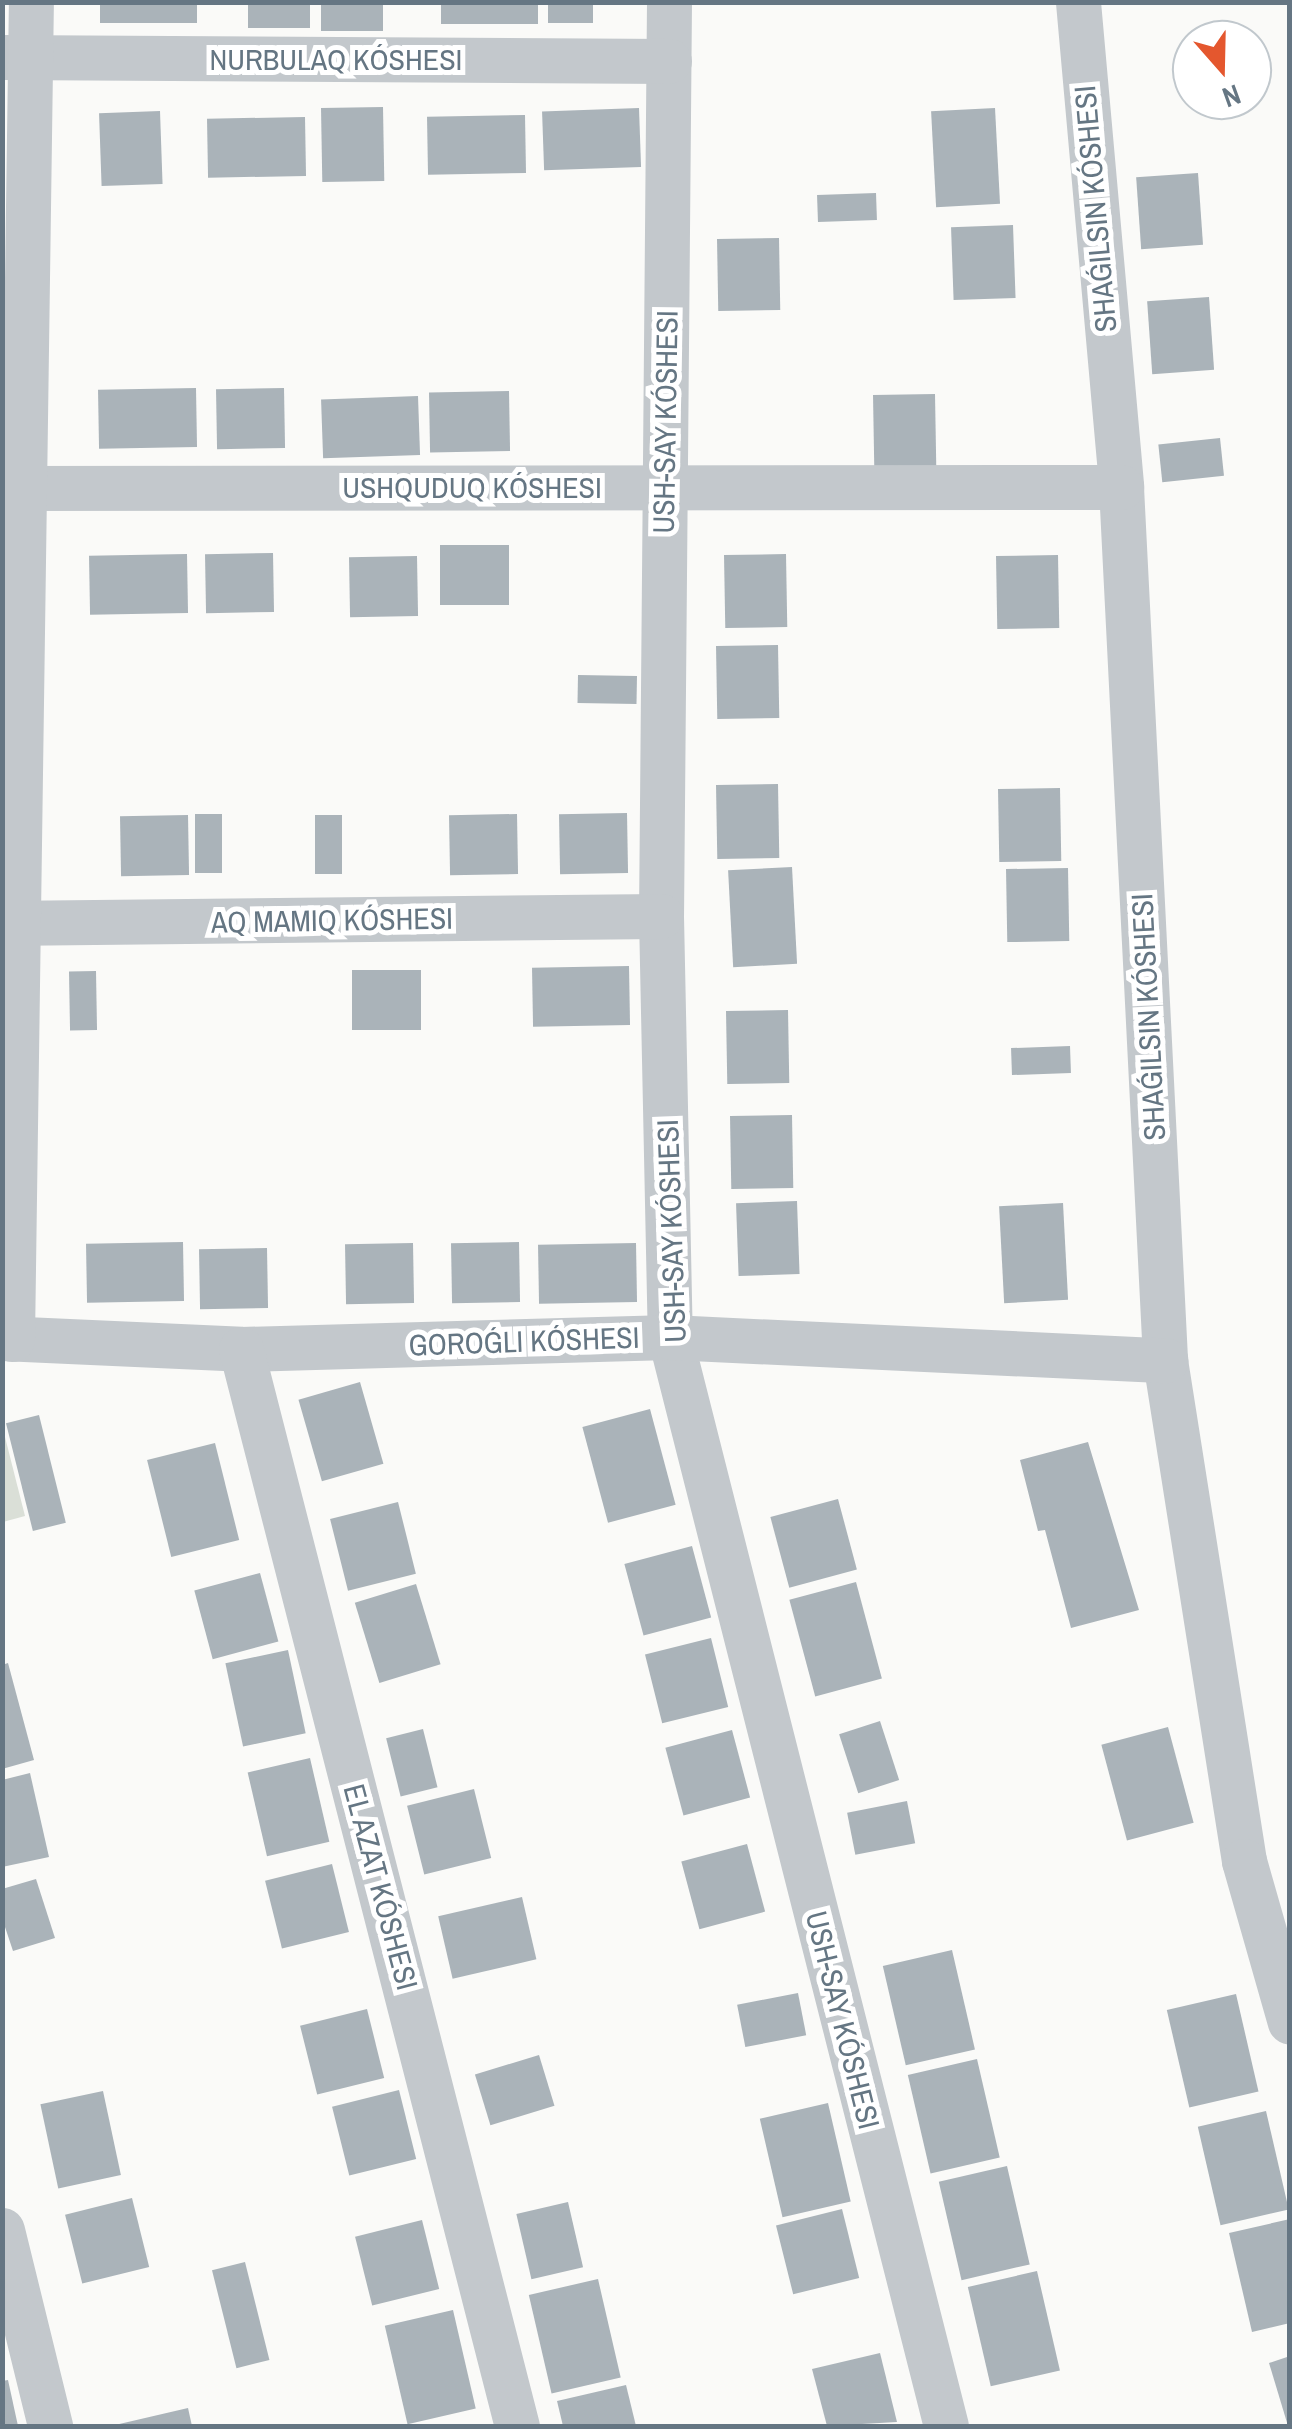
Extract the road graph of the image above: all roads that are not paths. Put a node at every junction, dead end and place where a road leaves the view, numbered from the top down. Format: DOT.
graph roads {
  1 [pos="31,2"];
  2 [pos="669,2"];
  3 [pos="1078,2"];
  4 [pos="16,58"];
  5 [pos="669,61"];
  6 [pos="13,487"];
  7 [pos="664,487"];
  8 [pos="1121,487"];
  9 [pos="662,916"];
  10 [pos="10,924"];
  11 [pos="670,1337"];
  12 [pos="7,1338"];
  13 [pos="241,1349"];
  14 [pos="1165,1360"];
  15 [pos="1290,2022"];
  16 [pos="2,2230"];
  17 [pos="50,2426"];
  18 [pos="517,2426"];
  19 [pos="946,2426"];
  1 -- 4 [label="street"];
  2 -- 5 [label="street, USH-SAY KÓSHESI"];
  3 -- 8 [label="street"];
  4 -- 5 [label="street, NURBULAQ KÓSHESI"];
  4 -- 6 [label="street"];
  5 -- 7 [label="street, USH-SAY KÓSHESI"];
  6 -- 7 [label="street, USHQUDUQ KÓSHESI"];
  6 -- 10 [label="street"];
  7 -- 8 [label="street, USHQUDUQ KÓSHESI"];
  7 -- 9 [label="street, USH-SAY KÓSHESI"];
  8 -- 14 [label="street"];
  9 -- 10 [label="street"];
  9 -- 11 [label="street, USH-SAY KÓSHESI"];
  10 -- 12 [label="street"];
  11 -- 13 [label="street"];
  11 -- 14 [label="street"];
  11 -- 19 [label="street, USH-SAY KÓSHESI"];
  12 -- 13 [label="street"];
  13 -- 18 [label="street, EL AZAT KÓSHESI"];
  14 -- 15 [label="street"];
  16 -- 17 [label="street"];
}
